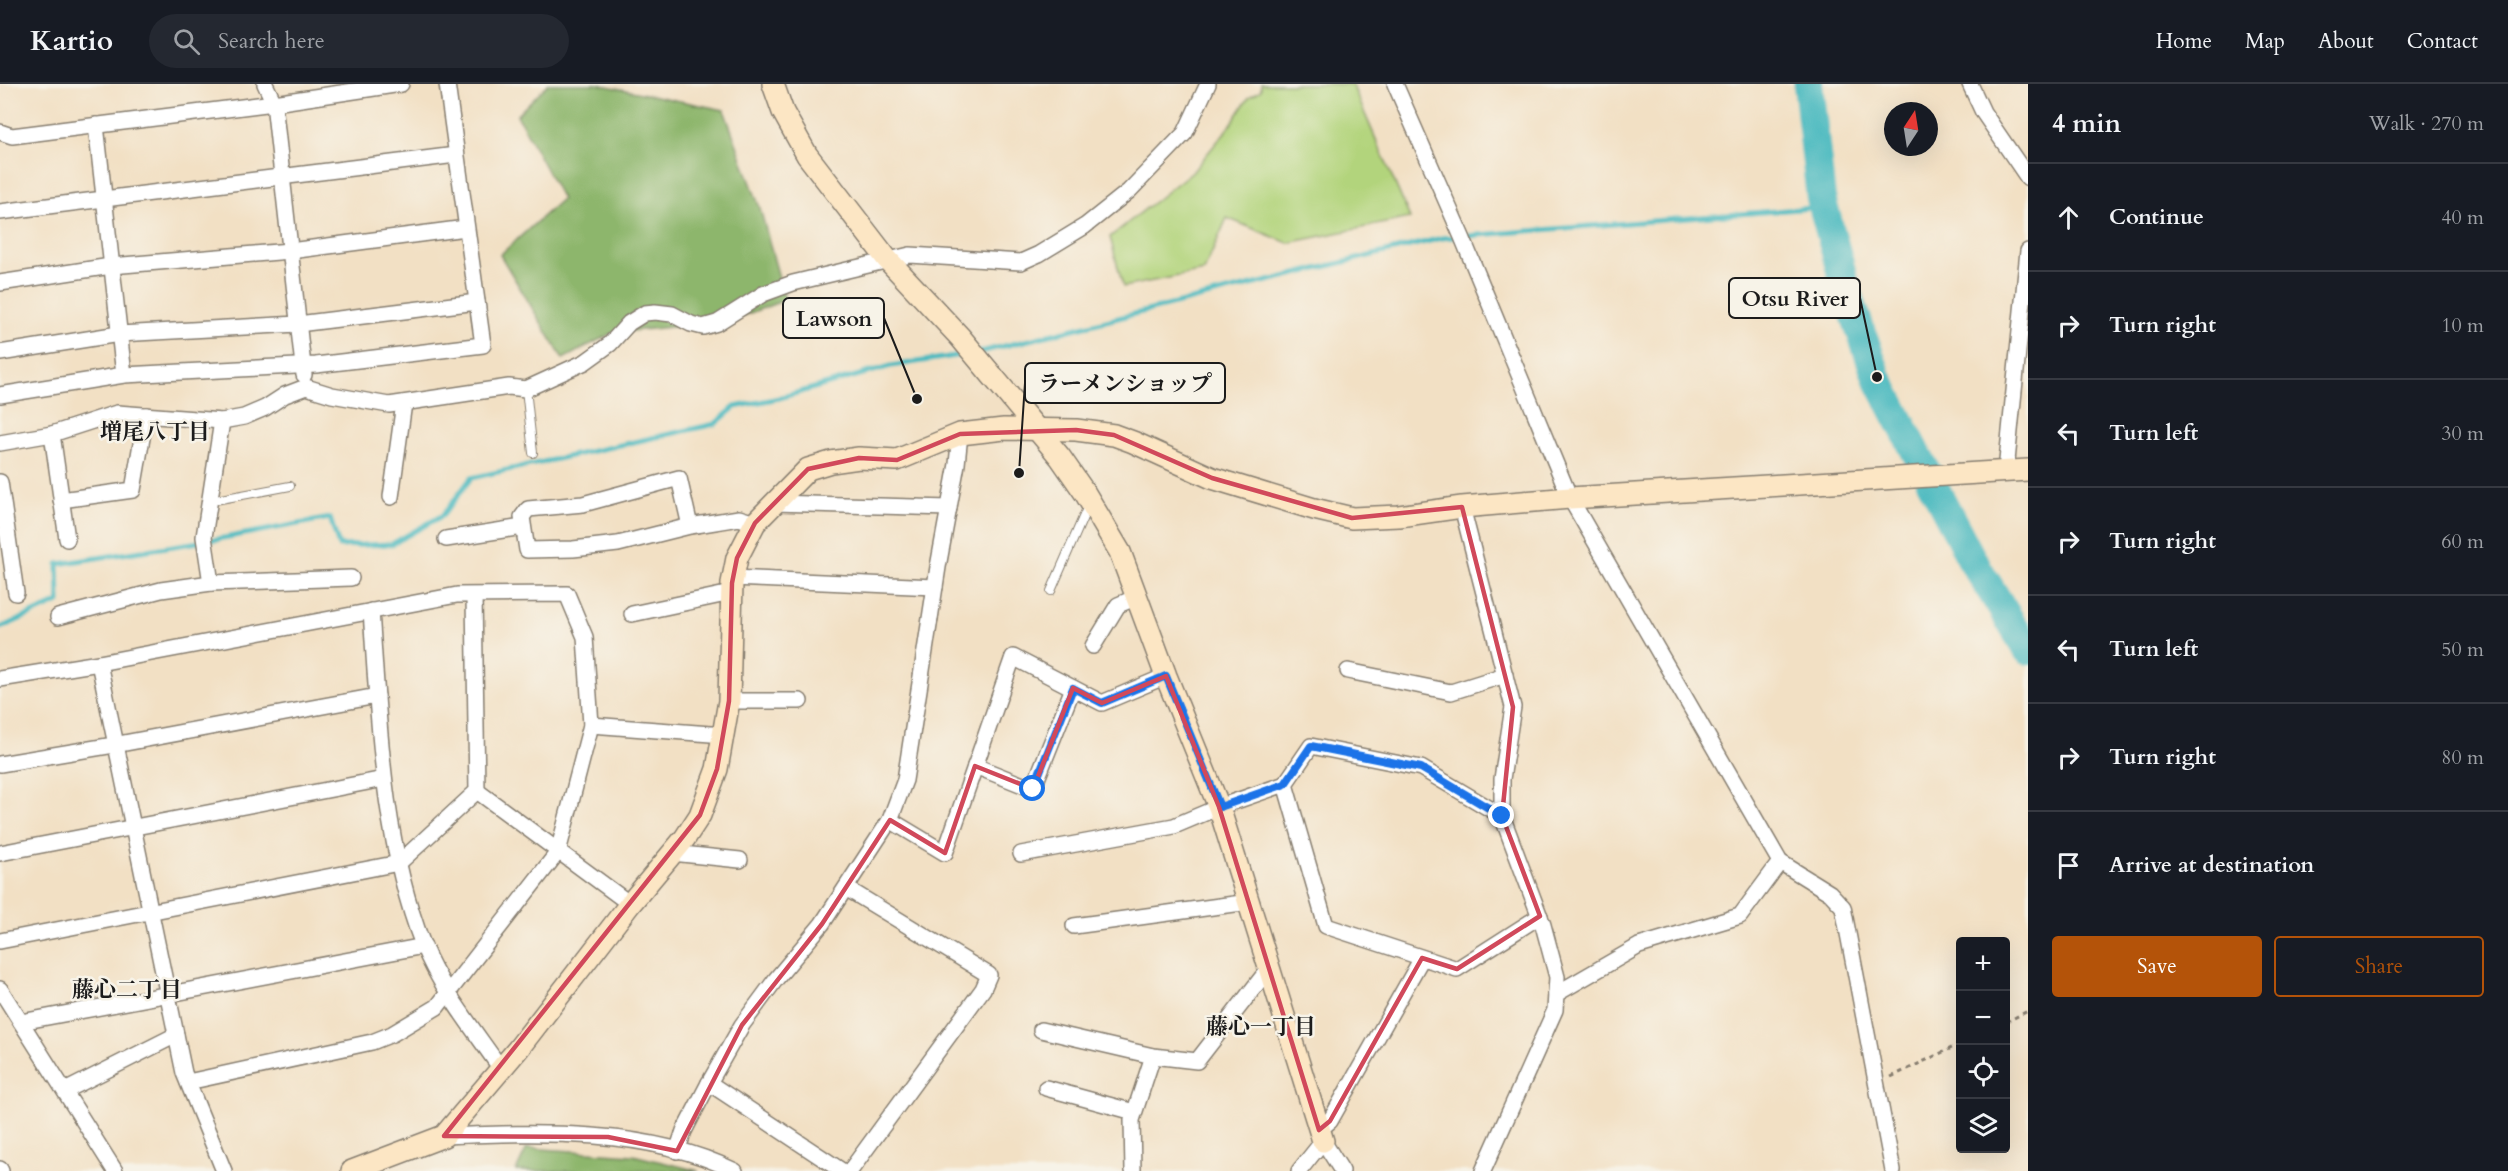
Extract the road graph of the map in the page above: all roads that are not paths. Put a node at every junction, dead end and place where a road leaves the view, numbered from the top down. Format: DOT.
graph roads {
  1 [pos="265,84"];
  2 [pos="400,84"];
  3 [pos="447,84"];
  4 [pos="773,84"];
  5 [pos="1208,84"];
  6 [pos="1395,84"];
  7 [pos="1970,84"];
  8 [pos="274,103"];
  9 [pos="96,125"];
  10 [pos="0,132"];
  11 [pos="456,155"];
  12 [pos="283,177"];
  13 [pos="2028,178"];
  14 [pos="103,197"];
  15 [pos="0,212"];
  16 [pos="466,228"];
  17 [pos="290,251"];
  18 [pos="2028,251"];
  19 [pos="887,259"];
  20 [pos="111,266"];
  21 [pos="0,283"];
  22 [pos="477,302"];
  23 [pos="298,324"];
  24 [pos="119,334"];
  25 [pos="0,354"];
  26 [pos="303,365"];
  27 [pos="124,375"];
  28 [pos="306,387"];
  29 [pos="526,389"];
  30 [pos="0,395"];
  31 [pos="404,403"];
  32 [pos="146,415"];
  33 [pos="222,421"];
  34 [pos="1035,429"];
  35 [pos="52,434"];
  36 [pos="960,434"];
  37 [pos="0,443"];
  38 [pos="533,453"];
  39 [pos="2028,470"];
  40 [pos="2001,471"];
  41 [pos="0,482"];
  42 [pos="290,486"];
  43 [pos="391,496"];
  44 [pos="1570,498"];
  45 [pos="61,500"];
  46 [pos="210,501"];
  47 [pos="774,502"];
  48 [pos="1090,502"];
  49 [pos="1462,507"];
  50 [pos="949,508"];
  51 [pos="755,524"];
  52 [pos="690,526"];
  53 [pos="523,527"];
  54 [pos="67,539"];
  55 [pos="446,539"];
  56 [pos="6,561"];
  57 [pos="351,578"];
  58 [pos="211,584"];
  59 [pos="732,586"];
  60 [pos="935,587"];
  61 [pos="1051,591"];
  62 [pos="16,593"];
  63 [pos="474,596"];
  64 [pos="1137,597"];
  65 [pos="371,611"];
  66 [pos="632,614"];
  67 [pos="58,617"];
  68 [pos="1093,646"];
  69 [pos="99,663"];
  70 [pos="1348,670"];
  71 [pos="1505,675"];
  72 [pos="1166,676"];
  73 [pos="0,679"];
  74 [pos="1073,688"];
  75 [pos="377,696"];
  76 [pos="729,701"];
  77 [pos="800,701"];
  78 [pos="591,725"];
  79 [pos="724,735"];
  80 [pos="114,745"];
  81 [pos="0,764"];
  82 [pos="975,766"];
  83 [pos="384,779"];
  84 [pos="1285,784"];
  85 [pos="477,791"];
  86 [pos="1220,807"];
  87 [pos="1502,816"];
  88 [pos="890,820"];
  89 [pos="132,827"];
  90 [pos="558,852"];
  91 [pos="0,853"];
  92 [pos="672,854"];
  93 [pos="1021,854"];
  94 [pos="740,860"];
  95 [pos="1780,862"];
  96 [pos="399,863"];
  97 [pos="846,888"];
  98 [pos="1250,902"];
  99 [pos="630,904"];
  100 [pos="150,912"];
  101 [pos="1540,916"];
  102 [pos="1074,926"];
  103 [pos="0,941"];
  104 [pos="424,946"];
  105 [pos="1422,958"];
  106 [pos="1270,967"];
  107 [pos="0,989"];
  108 [pos="449,992"];
  109 [pos="168,994"];
  110 [pos="1556,994"];
  111 [pos="21,1022"];
  112 [pos="1041,1030"];
  113 [pos="176,1035"];
  114 [pos="1153,1056"];
  115 [pos="501,1069"];
  116 [pos="188,1082"];
  117 [pos="709,1083"];
  118 [pos="1046,1088"];
  119 [pos="64,1091"];
  120 [pos="1134,1112"];
  121 [pos="444,1136"];
  122 [pos="1321,1136"];
  123 [pos="677,1151"];
  124 [pos="115,1171"];
  125 [pos="224,1171"];
  126 [pos="352,1171"];
  127 [pos="735,1171"];
  128 [pos="842,1171"];
  129 [pos="850,1171"];
  130 [pos="1133,1171"];
  131 [pos="1299,1171"];
  132 [pos="1342,1171"];
  133 [pos="1483,1171"];
  134 [pos="1893,1171"];
  1 -- 8 [label="street"];
  2 -- 8 [label="street"];
  3 -- 11 [label="street"];
  4 -- 19 [label="street"];
  5 -- 19 [label="street"];
  6 -- 44 [label="street"];
  7 -- 13 [label="street"];
  8 -- 9 [label="street"];
  8 -- 12 [label="street"];
  9 -- 10 [label="street"];
  9 -- 14 [label="street"];
  11 -- 12 [label="street"];
  11 -- 16 [label="street"];
  12 -- 14 [label="street"];
  12 -- 17 [label="street"];
  14 -- 15 [label="street"];
  14 -- 20 [label="street"];
  16 -- 17 [label="street"];
  16 -- 22 [label="street"];
  17 -- 20 [label="street"];
  17 -- 23 [label="street"];
  18 -- 40 [label="street"];
  19 -- 29 [label="street"];
  19 -- 34 [label="street"];
  20 -- 21 [label="street"];
  20 -- 24 [label="street"];
  22 -- 23 [label="street"];
  22 -- 26 [label="street"];
  23 -- 24 [label="street"];
  23 -- 26 [label="street"];
  24 -- 25 [label="street"];
  24 -- 27 [label="street"];
  26 -- 27 [label="street"];
  26 -- 28 [label="street"];
  27 -- 30 [label="street"];
  28 -- 31 [label="street"];
  28 -- 33 [label="street"];
  29 -- 31 [label="street"];
  29 -- 38 [label="lane"];
  31 -- 43 [label="street"];
  32 -- 33 [label="street"];
  32 -- 35 [label="street"];
  32 -- 45 [label="street"];
  33 -- 46 [label="street"];
  34 -- 36 [label="street"];
  34 -- 48 [label="street"];
  34 -- 49 [label="street"];
  35 -- 37 [label="street"];
  35 -- 45 [label="street"];
  36 -- 47 [label="street"];
  36 -- 50 [label="street"];
  39 -- 40 [label="street"];
  40 -- 44 [label="street"];
  41 -- 56 [label="street"];
  42 -- 46 [label="lane"];
  44 -- 49 [label="street"];
  44 -- 95 [label="street"];
  45 -- 54 [label="street"];
  46 -- 58 [label="street"];
  47 -- 50 [label="street"];
  47 -- 51 [label="street"];
  48 -- 61 [label="lane"];
  48 -- 64 [label="street"];
  49 -- 71 [label="street"];
  50 -- 60 [label="street"];
  51 -- 52 [label="street"];
  51 -- 59 [label="street"];
  52 -- 53 [label="street"];
  52 -- 53 [label="street"];
  53 -- 55 [label="street"];
  56 -- 62 [label="street"];
  57 -- 58 [label="street"];
  58 -- 67 [label="street"];
  59 -- 60 [label="street"];
  59 -- 66 [label="street"];
  59 -- 76 [label="street"];
  60 -- 88 [label="street"];
  63 -- 65 [label="street"];
  63 -- 78 [label="street"];
  63 -- 85 [label="street"];
  64 -- 68 [label="street"];
  64 -- 72 [label="street"];
  65 -- 69 [label="street"];
  65 -- 75 [label="street"];
  69 -- 73 [label="street"];
  69 -- 80 [label="street"];
  70 -- 71 [label="street"];
  71 -- 87 [label="street"];
  72 -- 74 [label="street"];
  72 -- 86 [label="street"];
  74 -- 82 [label="street"];
  74 -- 82 [label="street"];
  75 -- 80 [label="street"];
  75 -- 83 [label="street"];
  76 -- 77 [label="street"];
  76 -- 79 [label="street"];
  78 -- 79 [label="street"];
  78 -- 90 [label="street"];
  79 -- 92 [label="street"];
  80 -- 81 [label="street"];
  80 -- 89 [label="street"];
  82 -- 88 [label="street"];
  83 -- 89 [label="street"];
  83 -- 96 [label="street"];
  84 -- 86 [label="street"];
  84 -- 87 [label="street"];
  84 -- 105 [label="street"];
  85 -- 90 [label="street"];
  85 -- 96 [label="street"];
  86 -- 93 [label="street"];
  86 -- 98 [label="street"];
  87 -- 101 [label="street"];
  88 -- 97 [label="street"];
  89 -- 91 [label="street"];
  89 -- 100 [label="street"];
  90 -- 99 [label="street"];
  90 -- 108 [label="street"];
  92 -- 94 [label="street"];
  92 -- 99 [label="street"];
  95 -- 110 [label="street"];
  95 -- 134 [label="street"];
  96 -- 100 [label="street"];
  96 -- 104 [label="street"];
  97 -- 117 [label="street"];
  97 -- 129 [label="street"];
  98 -- 102 [label="street"];
  98 -- 106 [label="street"];
  99 -- 115 [label="street"];
  100 -- 103 [label="street"];
  100 -- 109 [label="street"];
  101 -- 105 [label="street"];
  101 -- 110 [label="street"];
  104 -- 108 [label="street"];
  104 -- 109 [label="street"];
  105 -- 122 [label="street"];
  106 -- 114 [label="street"];
  106 -- 122 [label="street"];
  107 -- 111 [label="street"];
  108 -- 115 [label="street"];
  108 -- 116 [label="street"];
  109 -- 111 [label="street"];
  109 -- 113 [label="street"];
  110 -- 133 [label="street"];
  111 -- 119 [label="street"];
  112 -- 114 [label="street"];
  113 -- 116 [label="street"];
  113 -- 119 [label="street"];
  114 -- 120 [label="street"];
  115 -- 121 [label="street"];
  116 -- 125 [label="street"];
  117 -- 123 [label="street"];
  117 -- 128 [label="street"];
  118 -- 120 [label="street"];
  119 -- 124 [label="street"];
  120 -- 130 [label="street"];
  121 -- 123 [label="street"];
  121 -- 126 [label="street"];
  122 -- 131 [label="street"];
  122 -- 132 [label="street"];
  123 -- 127 [label="street"];
}
